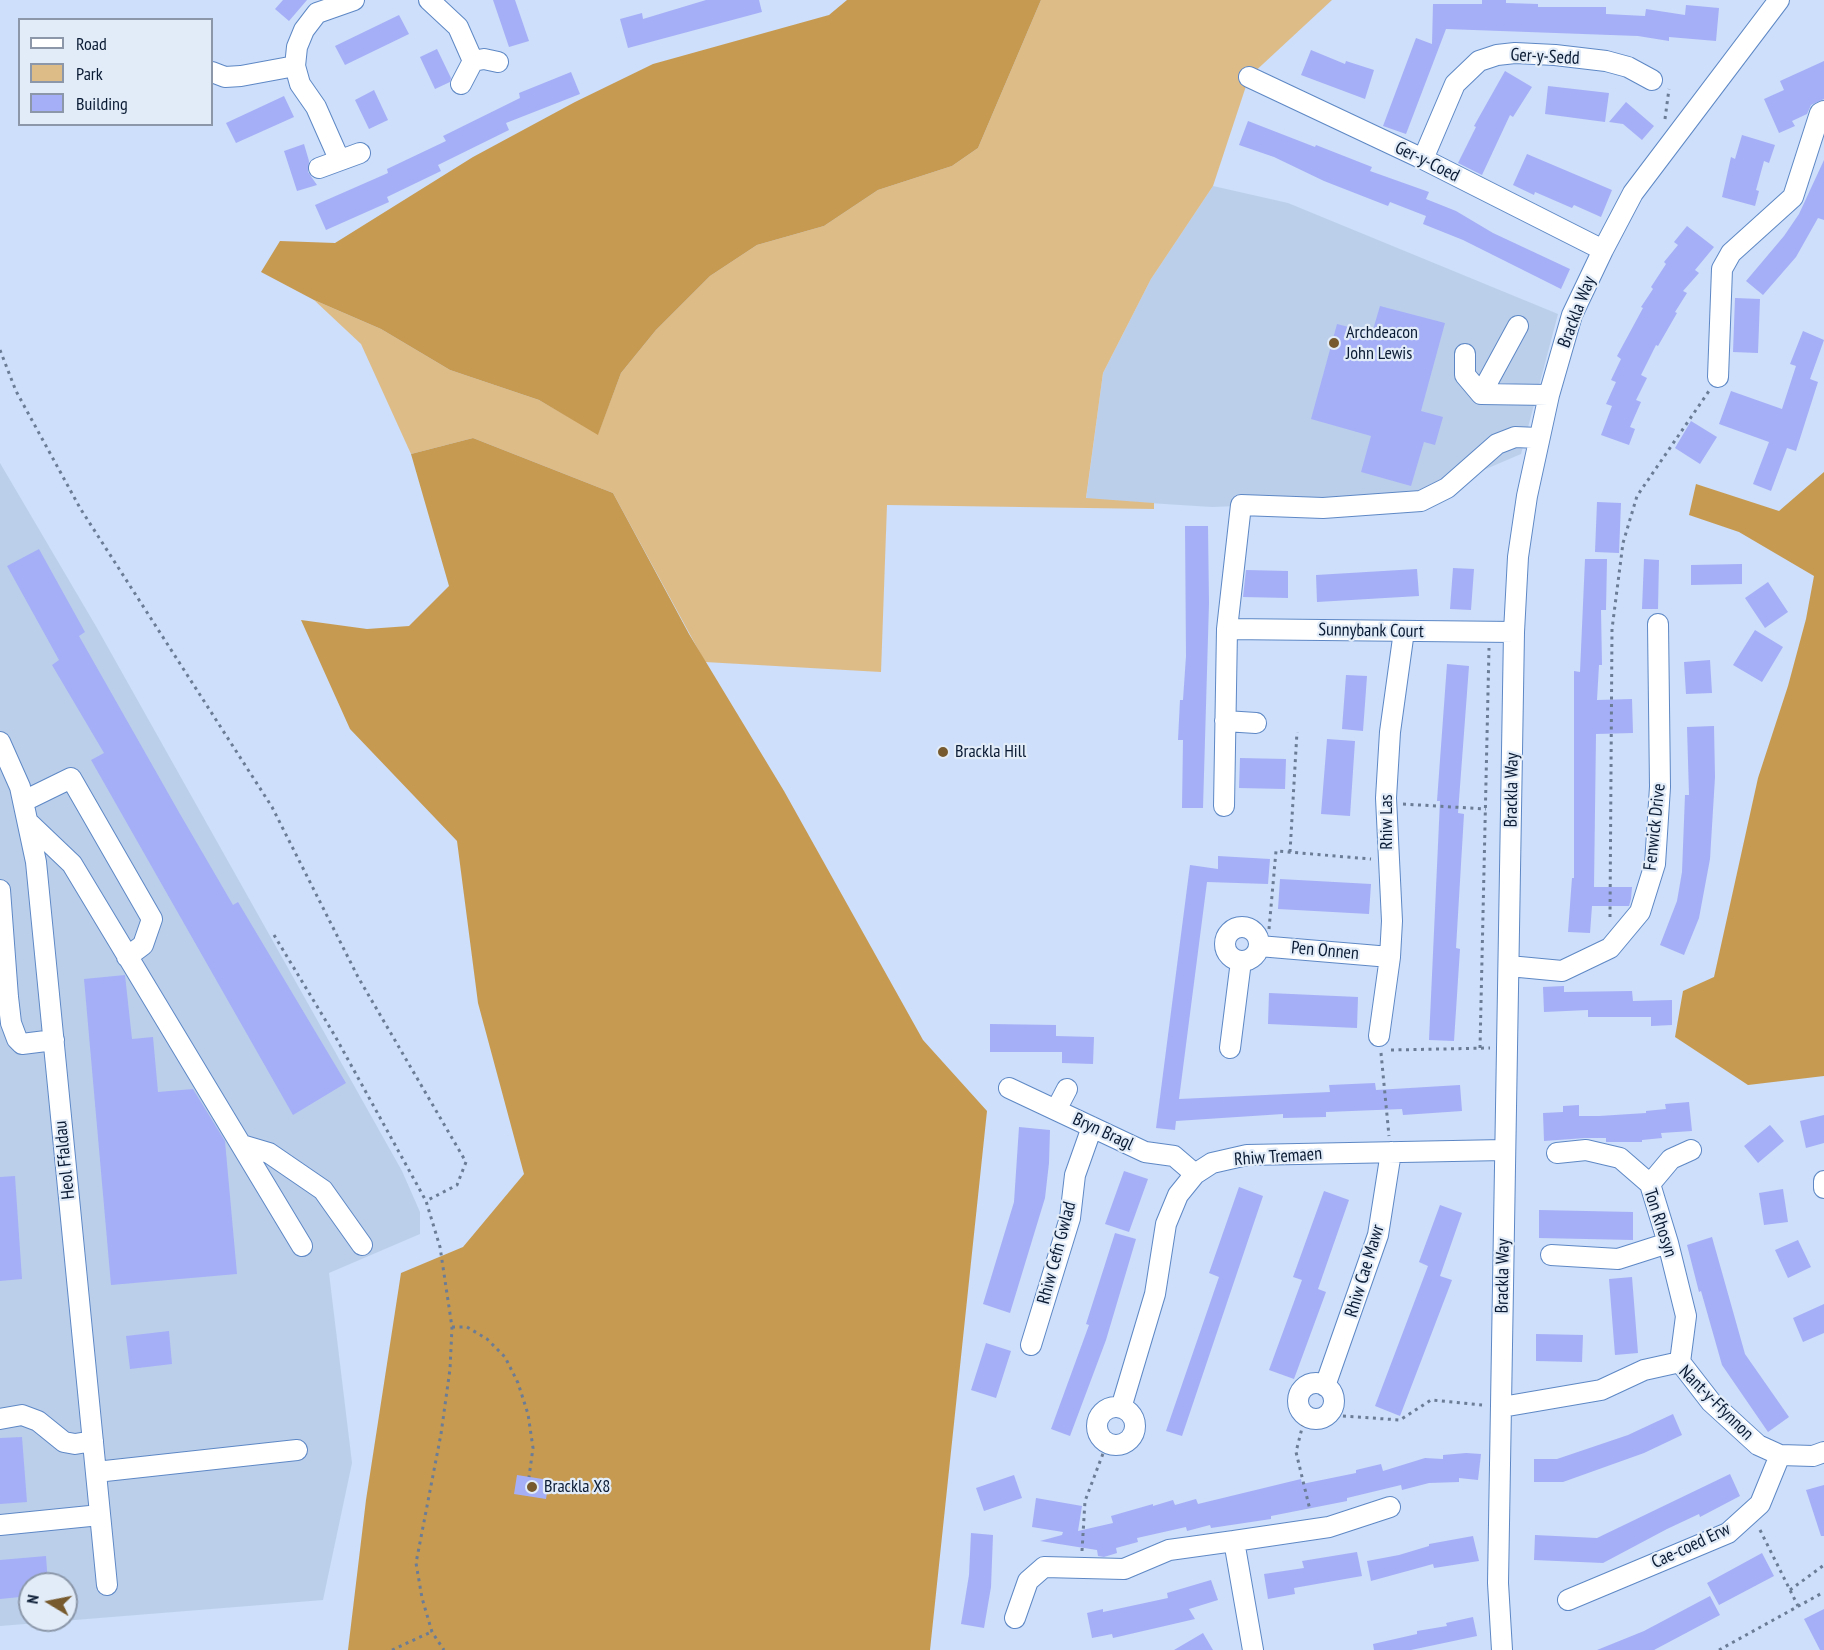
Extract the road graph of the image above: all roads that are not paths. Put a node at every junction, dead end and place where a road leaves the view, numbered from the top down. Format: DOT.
graph roads {
  1 [pos="354,0"];
  2 [pos="429,0"];
  3 [pos="1779,0"];
  4 [pos="473,61"];
  5 [pos="498,62"];
  6 [pos="295,66"];
  7 [pos="213,72"];
  8 [pos="1249,77"];
  9 [pos="1651,79"];
  10 [pos="461,84"];
  11 [pos="1824,111"];
  12 [pos="360,153"];
  13 [pos="339,159"];
  14 [pos="1423,159"];
  15 [pos="319,168"];
  16 [pos="1603,250"];
  17 [pos="1518,326"];
  18 [pos="1465,354"];
  19 [pos="1718,377"];
  20 [pos="1481,394"];
  21 [pos="1549,396"];
  22 [pos="1538,438"];
  23 [pos="1658,624"];
  24 [pos="1227,630"];
  25 [pos="1404,631"];
  26 [pos="1514,633"];
  27 [pos="1225,721"];
  28 [pos="1256,723"];
  29 [pos="0,742"];
  30 [pos="24,801"];
  31 [pos="1224,806"];
  32 [pos="29,823"];
  33 [pos="0,890"];
  34 [pos="1263,946"];
  35 [pos="127,957"];
  36 [pos="1390,957"];
  37 [pos="1241,961"];
  38 [pos="1509,966"];
  39 [pos="3,976"];
  40 [pos="1379,1035"];
  41 [pos="54,1040"];
  42 [pos="1230,1048"];
  43 [pos="1009,1088"];
  44 [pos="1067,1089"];
  45 [pos="1056,1110"];
  46 [pos="1092,1127"];
  47 [pos="242,1145"];
  48 [pos="1504,1150"];
  49 [pos="1691,1150"];
  50 [pos="1391,1152"];
  51 [pos="1557,1153"];
  52 [pos="1195,1174"];
  53 [pos="1824,1181"];
  54 [pos="1650,1184"];
  55 [pos="1824,1188"];
  56 [pos="1668,1243"];
  57 [pos="362,1245"];
  58 [pos="302,1246"];
  59 [pos="1551,1255"];
  60 [pos="1031,1345"];
  61 [pos="1680,1362"];
  62 [pos="1325,1386"];
  63 [pos="1502,1407"];
  64 [pos="1121,1408"];
  65 [pos="0,1419"];
  66 [pos="93,1441"];
  67 [pos="297,1450"];
  68 [pos="1824,1452"];
  69 [pos="1780,1455"];
  70 [pos="96,1472"];
  71 [pos="1390,1507"];
  72 [pos="100,1515"];
  73 [pos="0,1525"];
  74 [pos="1234,1541"];
  75 [pos="107,1585"];
  76 [pos="1569,1600"];
  77 [pos="1015,1618"];
  78 [pos="1253,1650"];
  79 [pos="1502,1650"];
  1 -- 6 [label="street"];
  2 -- 4 [label="street"];
  3 -- 16 [label="street, Brackla Way"];
  4 -- 5 [label="street"];
  4 -- 10 [label="street"];
  6 -- 7 [label="street"];
  6 -- 13 [label="street"];
  8 -- 14 [label="street, Ger-y-Coed"];
  9 -- 14 [label="street, Ger-y-Sedd"];
  11 -- 19 [label="street"];
  12 -- 13 [label="street"];
  13 -- 15 [label="street"];
  14 -- 16 [label="street, Ger-y-Coed"];
  16 -- 21 [label="street, Brackla Way"];
  17 -- 20 [label="street"];
  18 -- 20 [label="street"];
  20 -- 21 [label="street"];
  21 -- 22 [label="street, Brackla Way"];
  22 -- 24 [label="street"];
  22 -- 26 [label="street, Brackla Way"];
  23 -- 38 [label="street, Fenwick Drive"];
  24 -- 25 [label="street, Sunnybank Court"];
  24 -- 27 [label="street"];
  25 -- 26 [label="street, Sunnybank Court"];
  25 -- 36 [label="street, Rhiw Las"];
  26 -- 38 [label="street, Brackla Way"];
  27 -- 28 [label="street"];
  27 -- 31 [label="street"];
  29 -- 30 [label="street, Heol Ffaldau"];
  30 -- 32 [label="street, Heol Ffaldau"];
  30 -- 35 [label="street"];
  32 -- 35 [label="street"];
  32 -- 41 [label="street, Heol Ffaldau"];
  33 -- 39 [label="street"];
  34 -- 36 [label="street, Pen Onnen"];
  34 -- 37 [label="street"];
  34 -- 37 [label="street"];
  35 -- 47 [label="street"];
  36 -- 40 [label="street, Rhiw Las"];
  37 -- 42 [label="street"];
  38 -- 48 [label="street, Brackla Way"];
  39 -- 41 [label="street"];
  41 -- 66 [label="street, Heol Ffaldau"];
  43 -- 45 [label="street, Bryn Bragl"];
  44 -- 45 [label="street"];
  45 -- 46 [label="street, Bryn Bragl"];
  46 -- 52 [label="street, Bryn Bragl"];
  46 -- 60 [label="street, Rhiw Cefn Gwlad"];
  47 -- 57 [label="street"];
  47 -- 58 [label="street"];
  48 -- 50 [label="street, Rhiw Tremaen"];
  48 -- 63 [label="street, Brackla Way"];
  49 -- 54 [label="street"];
  50 -- 52 [label="street, Rhiw Tremaen"];
  50 -- 62 [label="street, Rhiw Cae Mawr"];
  51 -- 54 [label="street, Ton Rhosyn"];
  52 -- 64 [label="street, Rhiw Tremaen"];
  53 -- 55 [label="street"];
  54 -- 56 [label="street, Ton Rhosyn"];
  56 -- 59 [label="street"];
  56 -- 61 [label="street, Ton Rhosyn"];
  61 -- 63 [label="street, Nant-y-Ffynnon"];
  61 -- 69 [label="street, Nant-y-Ffynnon"];
  62 -- 62 [label="street, Rhiw Cae Mawr"];
  63 -- 79 [label="street, Brackla Way"];
  64 -- 64 [label="street"];
  65 -- 66 [label="street"];
  66 -- 70 [label="street, Heol Ffaldau"];
  67 -- 70 [label="street"];
  68 -- 69 [label="street, Nant-y-Ffynnon"];
  69 -- 76 [label="street, Cae-coed Erw"];
  70 -- 72 [label="street, Heol Ffaldau"];
  71 -- 74 [label="street"];
  72 -- 73 [label="street"];
  72 -- 75 [label="street, Heol Ffaldau"];
  74 -- 77 [label="street"];
  74 -- 78 [label="street"];
}
